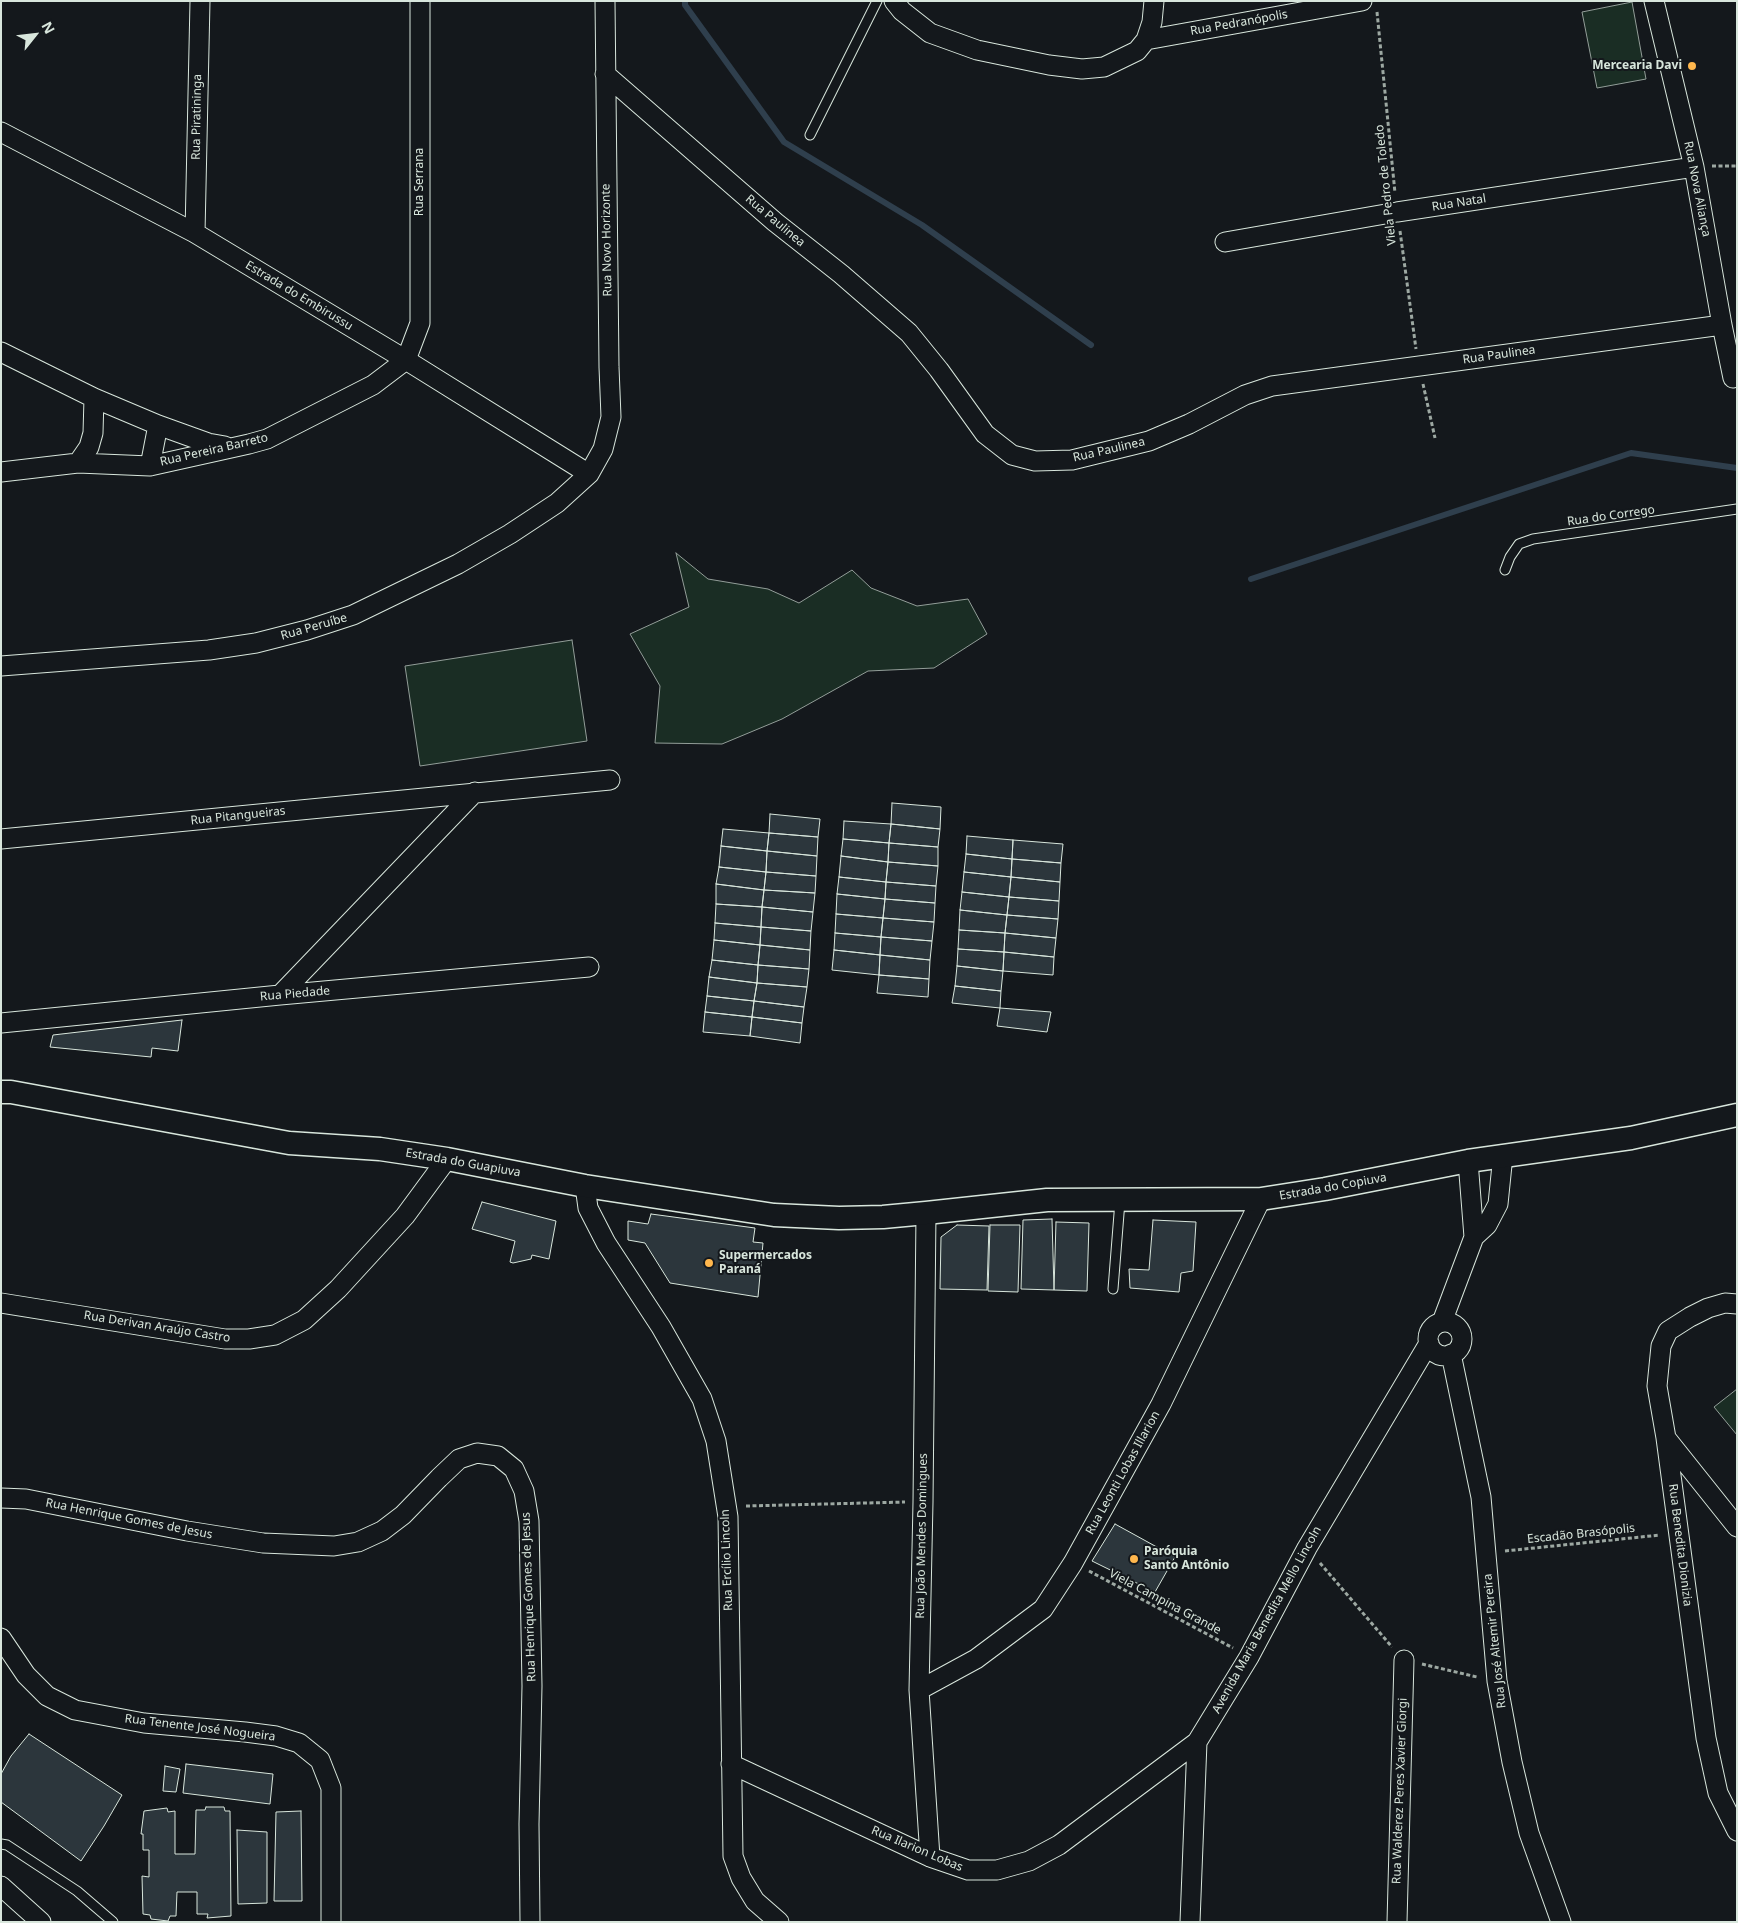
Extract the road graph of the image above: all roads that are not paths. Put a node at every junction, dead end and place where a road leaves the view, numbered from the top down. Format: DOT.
graph roads {
  1 [pos="200,1"];
  2 [pos="420,1"];
  3 [pos="605,1"];
  4 [pos="877,1"];
  5 [pos="894,1"];
  6 [pos="1154,1"];
  7 [pos="1654,1"];
  8 [pos="1369,6"];
  9 [pos="1146,40"];
  10 [pos="605,74"];
  11 [pos="1,132"];
  12 [pos="810,135"];
  13 [pos="1694,166"];
  14 [pos="195,234"];
  15 [pos="1225,242"];
  16 [pos="1722,325"];
  17 [pos="1,352"];
  18 [pos="406,360"];
  19 [pos="1733,378"];
  20 [pos="94,398"];
  21 [pos="158,425"];
  22 [pos="233,446"];
  23 [pos="78,463"];
  24 [pos="150,466"];
  25 [pos="1,472"];
  26 [pos="588,474"];
  27 [pos="1737,509"];
  28 [pos="1505,570"];
  29 [pos="1,666"];
  30 [pos="610,780"];
  31 [pos="475,792"];
  32 [pos="1,839"];
  33 [pos="589,967"];
  34 [pos="280,995"];
  35 [pos="1,1023"];
  36 [pos="4,1088"];
  37 [pos="1737,1116"];
  38 [pos="1503,1155"];
  39 [pos="447,1158"];
  40 [pos="1468,1161"];
  41 [pos="585,1186"];
  42 [pos="1120,1200"];
  43 [pos="1261,1200"];
  44 [pos="926,1214"];
  45 [pos="1474,1237"];
  46 [pos="1113,1289"];
  47 [pos="1,1303"];
  48 [pos="1737,1304"];
  49 [pos="1442,1322"];
  50 [pos="1429,1343"];
  51 [pos="1451,1354"];
  52 [pos="1666,1438"];
  53 [pos="1,1498"];
  54 [pos="1737,1527"];
  55 [pos="1,1638"];
  56 [pos="1404,1660"];
  57 [pos="919,1690"];
  58 [pos="1197,1742"];
  59 [pos="731,1764"];
  60 [pos="1737,1831"];
  61 [pos="1,1844"];
  62 [pos="930,1857"];
  63 [pos="1,1886"];
  64 [pos="41,1922"];
  65 [pos="113,1922"];
  66 [pos="330,1922"];
  67 [pos="530,1922"];
  68 [pos="780,1922"];
  69 [pos="1190,1922"];
  70 [pos="1397,1922"];
  71 [pos="1561,1922"];
  1 -- 14 [label="street, Rua Piratininga"];
  2 -- 18 [label="street, Rua Serrana"];
  3 -- 10 [label="street, Rua Novo Horizonte"];
  4 -- 12 [label="lane"];
  5 -- 9 [label="street"];
  6 -- 9 [label="street"];
  7 -- 13 [label="street, Rua Nova Aliança"];
  8 -- 9 [label="street, Rua Pedranópolis"];
  10 -- 16 [label="street, Rua Paulinea"];
  10 -- 26 [label="street, Rua Novo Horizonte"];
  11 -- 14 [label="street, Estrada do Embirussu"];
  13 -- 15 [label="street, Rua Natal"];
  13 -- 16 [label="street, Rua Nova Aliança"];
  14 -- 18 [label="street, Estrada do Embirussu"];
  16 -- 19 [label="street, Rua Nova Aliança"];
  17 -- 20 [label="street"];
  18 -- 22 [label="street, Rua Pereira Barreto"];
  18 -- 26 [label="street, Estrada do Embirussu"];
  20 -- 21 [label="street"];
  20 -- 23 [label="street"];
  21 -- 22 [label="street"];
  21 -- 24 [label="street"];
  22 -- 24 [label="street, Rua Pereira Barreto"];
  23 -- 24 [label="street, Rua Pereira Barreto"];
  23 -- 25 [label="street, Rua Pereira Barreto"];
  26 -- 29 [label="street, Rua Peruíbe"];
  27 -- 28 [label="lane, Rua do Corrego"];
  30 -- 31 [label="street, Rua Pitangueiras"];
  31 -- 32 [label="street, Rua Pitangueiras"];
  31 -- 34 [label="street"];
  33 -- 34 [label="street, Rua Piedade"];
  34 -- 35 [label="street, Rua Piedade"];
  36 -- 39 [label="street, Estrada do Guapiuva"];
  37 -- 38 [label="street, Estrada do Copiuva"];
  38 -- 40 [label="street, Estrada do Copiuva"];
  38 -- 45 [label="street"];
  39 -- 41 [label="street, Estrada do Guapiuva"];
  39 -- 47 [label="street, Rua Derivan Araújo Castro"];
  40 -- 43 [label="street, Estrada do Copiuva"];
  40 -- 45 [label="street"];
  41 -- 44 [label="street, Estrada do Guapiuva"];
  41 -- 59 [label="street, Rua Ercílio Lincoln"];
  42 -- 43 [label="street, Estrada do Copiuva"];
  42 -- 44 [label="street, Estrada do Copiuva"];
  42 -- 46 [label="lane"];
  43 -- 57 [label="street, Rua Leonti Lobas Illarion"];
  44 -- 57 [label="street, Rua João Mendes Domingues"];
  45 -- 49 [label="street"];
  48 -- 52 [label="street, Rua Benedita Dionizia"];
  49 -- 50 [label="street"];
  49 -- 51 [label="street"];
  50 -- 51 [label="street"];
  50 -- 58 [label="street, Avenida Maria Benedita Mello Lincoln"];
  51 -- 71 [label="street, Rua José Altemir Pereira"];
  52 -- 54 [label="street"];
  52 -- 60 [label="street, Rua Benedita Dionizia"];
  53 -- 67 [label="street, Rua Henrique Gomes de Jesus"];
  55 -- 66 [label="street, Rua Tenente José Nogueira"];
  56 -- 70 [label="street, Rua Walderez Peres Xavier Giorgi"];
  57 -- 62 [label="street, Rua João Mendes Domingues"];
  58 -- 62 [label="street, Rua Ilarion Lobas"];
  58 -- 69 [label="street, Avenida Maria Benedita Mello Lincoln"];
  59 -- 62 [label="street, Rua Ilarion Lobas"];
  59 -- 68 [label="street, Rua Ercílio Lincoln"];
  61 -- 65 [label="lane"];
  63 -- 64 [label="street"];
}
